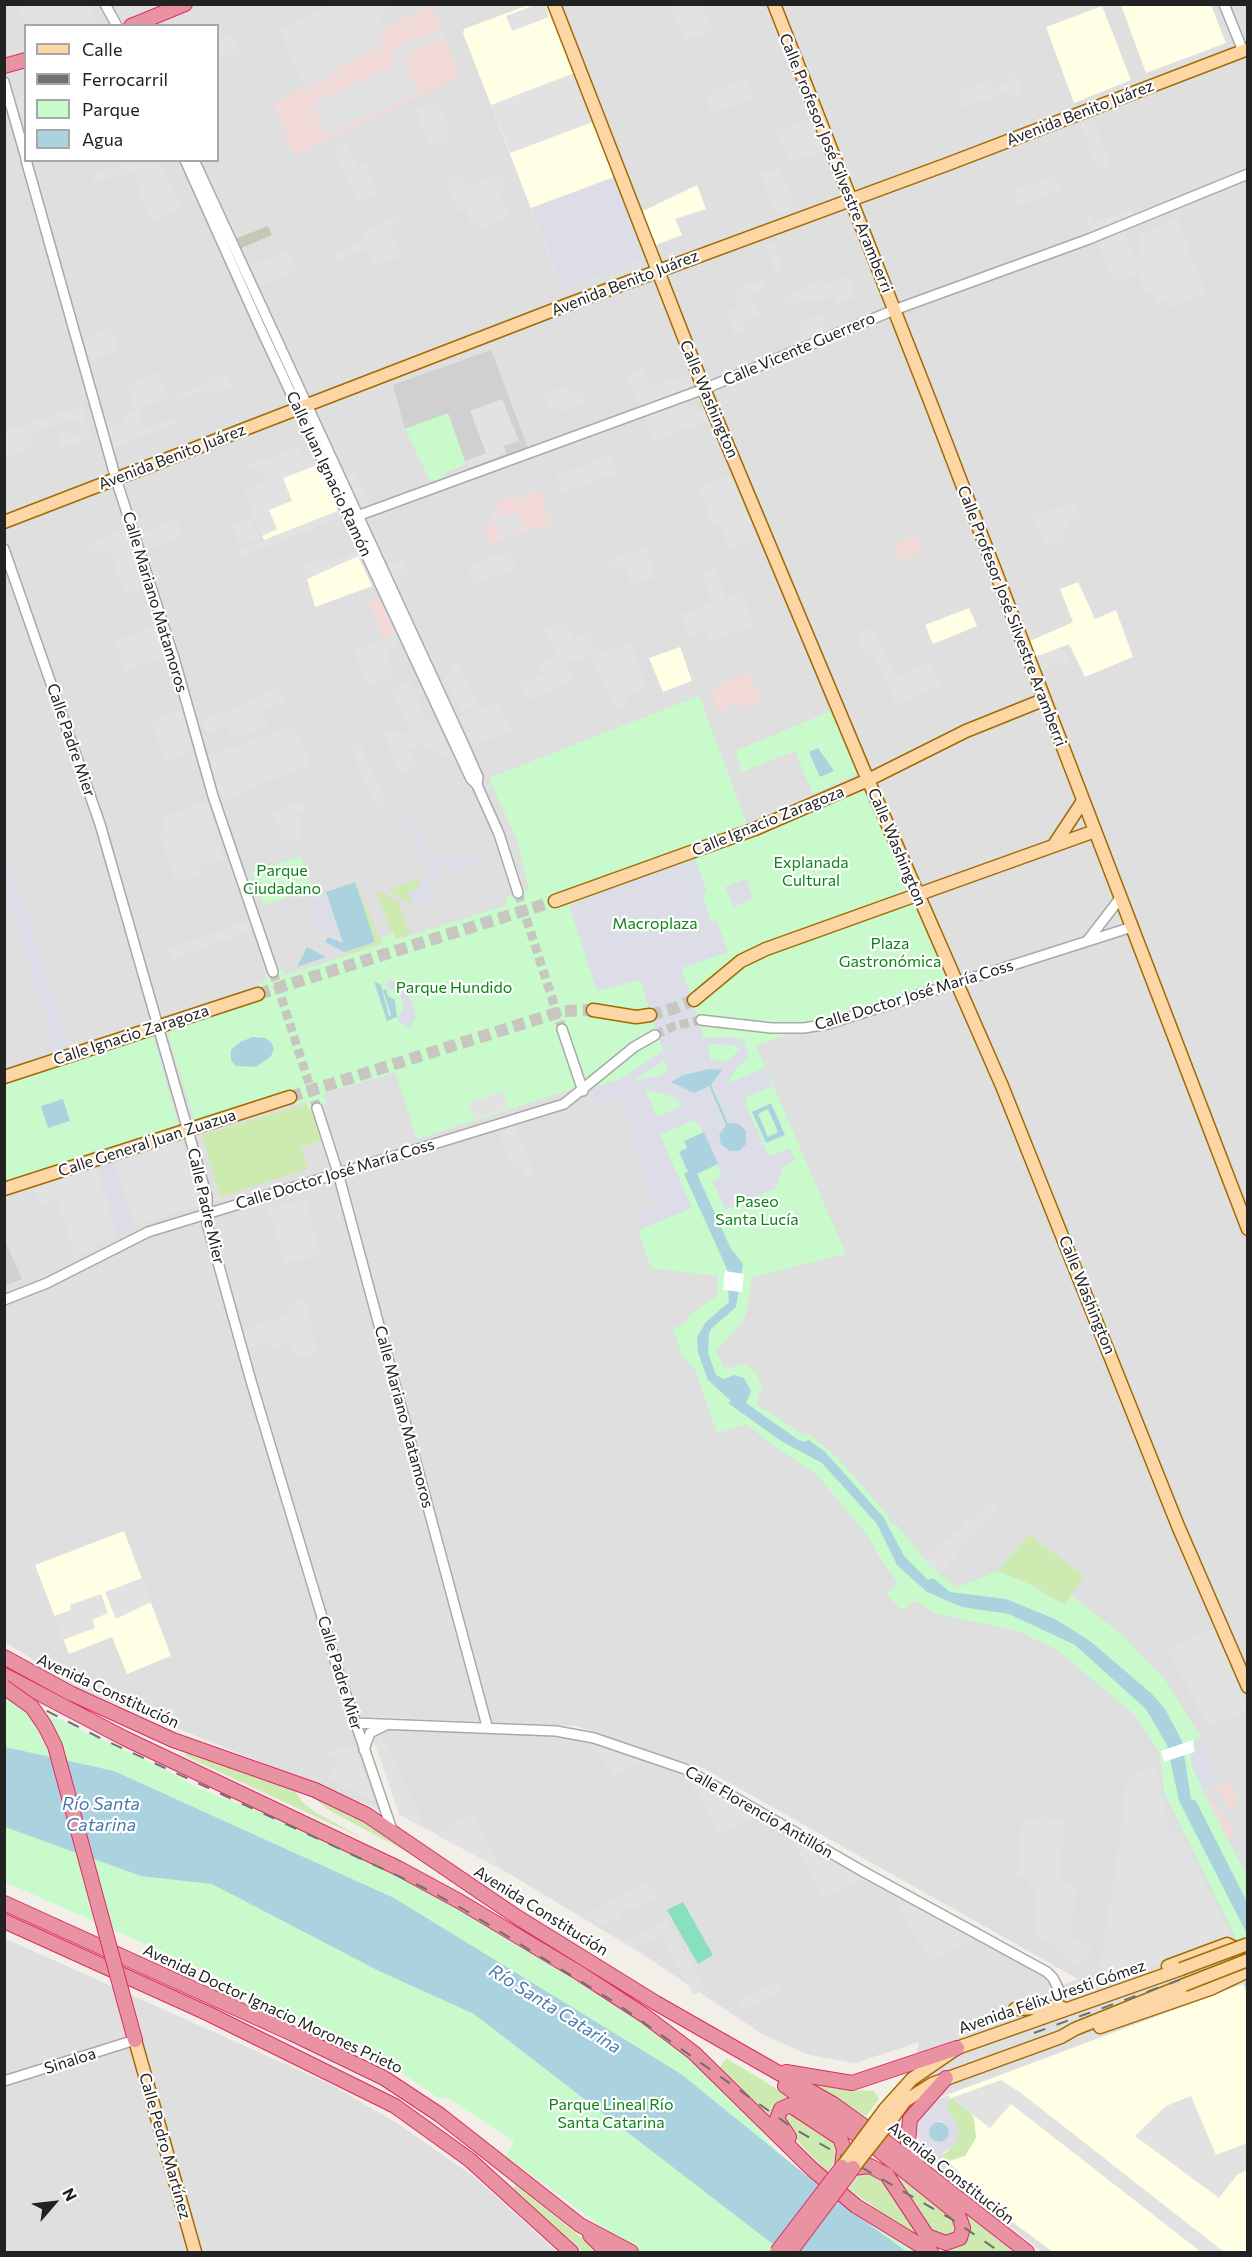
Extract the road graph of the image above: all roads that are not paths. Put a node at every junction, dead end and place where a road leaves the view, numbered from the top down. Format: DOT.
graph roads {
  1 [pos="105,4"];
  2 [pos="185,4"];
  3 [pos="554,4"];
  4 [pos="774,4"];
  5 [pos="1224,4"];
  6 [pos="116,24"];
  7 [pos="136,24"];
  8 [pos="1245,50"];
  9 [pos="24,61"];
  10 [pos="4,66"];
  11 [pos="4,82"];
  12 [pos="24,152"];
  13 [pos="27,162"];
  14 [pos="186,162"];
  15 [pos="195,162"];
  16 [pos="1248,174"];
  17 [pos="848,199"];
  18 [pos="657,272"];
  19 [pos="894,310"];
  20 [pos="704,389"];
  21 [pos="302,407"];
  22 [pos="116,479"];
  23 [pos="354,518"];
  24 [pos="4,522"];
  25 [pos="4,549"];
  26 [pos="1043,700"];
  27 [pos="868,780"];
  28 [pos="1083,801"];
  29 [pos="1095,831"];
  30 [pos="1054,845"];
  31 [pos="518,893"];
  32 [pos="916,893"];
  33 [pos="1121,897"];
  34 [pos="555,901"];
  35 [pos="1132,927"];
  36 [pos="1088,940"];
  37 [pos="273,972"];
  38 [pos="957,983"];
  39 [pos="258,994"];
  40 [pos="694,1000"];
  41 [pos="593,1010"];
  42 [pos="650,1015"];
  43 [pos="701,1020"];
  44 [pos="159,1026"];
  45 [pos="562,1029"];
  46 [pos="655,1035"];
  47 [pos="4,1077"];
  48 [pos="583,1091"];
  49 [pos="290,1097"];
  50 [pos="317,1108"];
  51 [pos="188,1129"];
  52 [pos="338,1173"];
  53 [pos="4,1190"];
  54 [pos="207,1213"];
  55 [pos="1248,1229"];
  56 [pos="4,1300"];
  57 [pos="4,1658"];
  58 [pos="4,1675"];
  59 [pos="4,1687"];
  60 [pos="1248,1687"];
  61 [pos="355,1723"];
  62 [pos="392,1724"];
  63 [pos="487,1726"];
  64 [pos="364,1750"];
  65 [pos="392,1830"];
  66 [pos="4,1903"];
  67 [pos="4,1921"];
  68 [pos="1248,1944"];
  69 [pos="1248,1959"];
  70 [pos="1248,1971"];
  71 [pos="1015,2009"];
  72 [pos="1056,2011"];
  73 [pos="1061,2037"];
  74 [pos="135,2040"];
  75 [pos="957,2048"];
  76 [pos="764,2066"];
  77 [pos="946,2078"];
  78 [pos="4,2081"];
  79 [pos="889,2113"];
  80 [pos="918,2167"];
  81 [pos="848,2168"];
  82 [pos="813,2170"];
  83 [pos="580,2225"];
  84 [pos="195,2253"];
  85 [pos="571,2253"];
  86 [pos="607,2253"];
  87 [pos="631,2253"];
  88 [pos="777,2253"];
  89 [pos="790,2253"];
  90 [pos="931,2253"];
  91 [pos="1027,2253"];
  1 -- 6 [label="street"];
  2 -- 7 [label="highway"];
  3 -- 18 [label="main road, Calle Washington"];
  4 -- 17 [label="main road, Calle Profesor José Silvestre Aramberri"];
  5 -- 8 [label="street"];
  8 -- 17 [label="main road, Avenida Benito Juárez"];
  9 -- 10 [label="highway"];
  11 -- 12 [label="street, Calle Mariano Matamoros"];
  13 -- 22 [label="street, Calle Mariano Matamoros"];
  14 -- 21 [label="street, Calle Juan Ignacio Ramón"];
  15 -- 21 [label="street, Calle Juan Ignacio Ramón"];
  16 -- 19 [label="street, Calle Vicente Guerrero"];
  17 -- 18 [label="main road, Avenida Benito Juárez"];
  17 -- 19 [label="main road, Calle Profesor José Silvestre Aramberri"];
  18 -- 20 [label="main road, Calle Washington"];
  18 -- 21 [label="main road, Avenida Benito Juárez"];
  19 -- 20 [label="street, Calle Vicente Guerrero"];
  19 -- 26 [label="main road, Calle Profesor José Silvestre Aramberri"];
  20 -- 23 [label="street, Calle Vicente Guerrero"];
  20 -- 27 [label="main road, Calle Washington"];
  21 -- 22 [label="main road, Avenida Benito Juárez"];
  21 -- 23 [label="street, Calle Juan Ignacio Ramón"];
  22 -- 24 [label="main road, Avenida Benito Juárez"];
  22 -- 37 [label="street, Calle Mariano Matamoros"];
  23 -- 31 [label="street, Calle Juan Ignacio Ramón"];
  25 -- 44 [label="street, Calle Padre Mier"];
  26 -- 27 [label="main road, Calle Ignacio Zaragoza"];
  26 -- 28 [label="main road, Calle Profesor José Silvestre Aramberri"];
  27 -- 32 [label="main road, Calle Washington"];
  27 -- 34 [label="main road, Calle Ignacio Zaragoza"];
  28 -- 29 [label="main road, Calle Profesor José Silvestre Aramberri"];
  28 -- 30 [label="main road"];
  29 -- 30 [label="main road"];
  29 -- 33 [label="main road, Calle Profesor José Silvestre Aramberri"];
  30 -- 32 [label="main road"];
  32 -- 38 [label="main road, Calle Washington"];
  32 -- 40 [label="main road"];
  33 -- 35 [label="main road, Calle Profesor José Silvestre Aramberri"];
  33 -- 36 [label="street"];
  35 -- 36 [label="street, Calle Doctor José María Coss"];
  35 -- 55 [label="main road, Calle Profesor José Silvestre Aramberri"];
  36 -- 38 [label="street, Calle Doctor José María Coss"];
  38 -- 43 [label="street, Calle Doctor José María Coss"];
  38 -- 60 [label="main road, Calle Washington"];
  39 -- 44 [label="main road, Calle Ignacio Zaragoza"];
  41 -- 42 [label="main road"];
  44 -- 47 [label="main road, Calle Ignacio Zaragoza"];
  44 -- 51 [label="street, Calle Padre Mier"];
  45 -- 48 [label="street"];
  46 -- 48 [label="street, Calle Doctor José María Coss"];
  48 -- 52 [label="street, Calle Doctor José María Coss"];
  49 -- 51 [label="main road, Calle General Juan Zuazua"];
  50 -- 52 [label="street, Calle Mariano Matamoros"];
  51 -- 53 [label="main road, Calle General Juan Zuazua"];
  51 -- 54 [label="street, Calle Padre Mier"];
  52 -- 54 [label="street, Calle Doctor José María Coss"];
  52 -- 63 [label="street, Calle Mariano Matamoros"];
  54 -- 56 [label="street, Calle Doctor José María Coss"];
  54 -- 61 [label="street, Calle Padre Mier"];
  57 -- 65 [label="highway, Avenida Constitución"];
  58 -- 82 [label="highway, Avenida Constitución"];
  59 -- 74 [label="highway, bridge"];
  61 -- 62 [label="street, Calle Florencio Antillón"];
  61 -- 64 [label="street, Calle Padre Mier"];
  62 -- 63 [label="street, Calle Florencio Antillón"];
  62 -- 64 [label="street"];
  63 -- 72 [label="street, Calle Florencio Antillón"];
  64 -- 65 [label="street, Calle Padre Mier"];
  65 -- 76 [label="highway, Avenida Constitución"];
  66 -- 83 [label="highway, Avenida Doctor Ignacio Morones Prieto"];
  67 -- 85 [label="highway, Avenida Doctor Ignacio Morones Prieto"];
  68 -- 72 [label="main road, Avenida Félix Uresti Gómez, bridge"];
  69 -- 73 [label="main road, Avenida Félix Uresti Gómez, bridge"];
  70 -- 72 [label="main road"];
  70 -- 73 [label="main road"];
  71 -- 72 [label="main road"];
  72 -- 75 [label="main road, Avenida Félix Uresti Gómez"];
  73 -- 77 [label="main road, Avenida Félix Uresti Gómez"];
  74 -- 78 [label="street, Sinaloa"];
  74 -- 84 [label="main road, Calle Pedro Martínez"];
  75 -- 76 [label="highway"];
  75 -- 79 [label="main road, Avenida Félix Uresti Gómez"];
  76 -- 80 [label="highway, Avenida Constitución"];
  76 -- 81 [label="highway"];
  77 -- 79 [label="main road, Avenida Félix Uresti Gómez"];
  77 -- 80 [label="highway"];
  79 -- 81 [label="main road, Avenida Félix Uresti Gómez, bridge"];
  80 -- 91 [label="highway, Avenida Constitución"];
  81 -- 82 [label="highway"];
  81 -- 88 [label="highway, Avenida Félix Uresti Gómez, bridge"];
  81 -- 89 [label="highway, Avenida Félix Uresti Gómez, bridge"];
  82 -- 90 [label="highway, Avenida Constitución"];
  83 -- 86 [label="highway"];
  83 -- 87 [label="highway, Avenida Doctor Ignacio Morones Prieto"];
}
